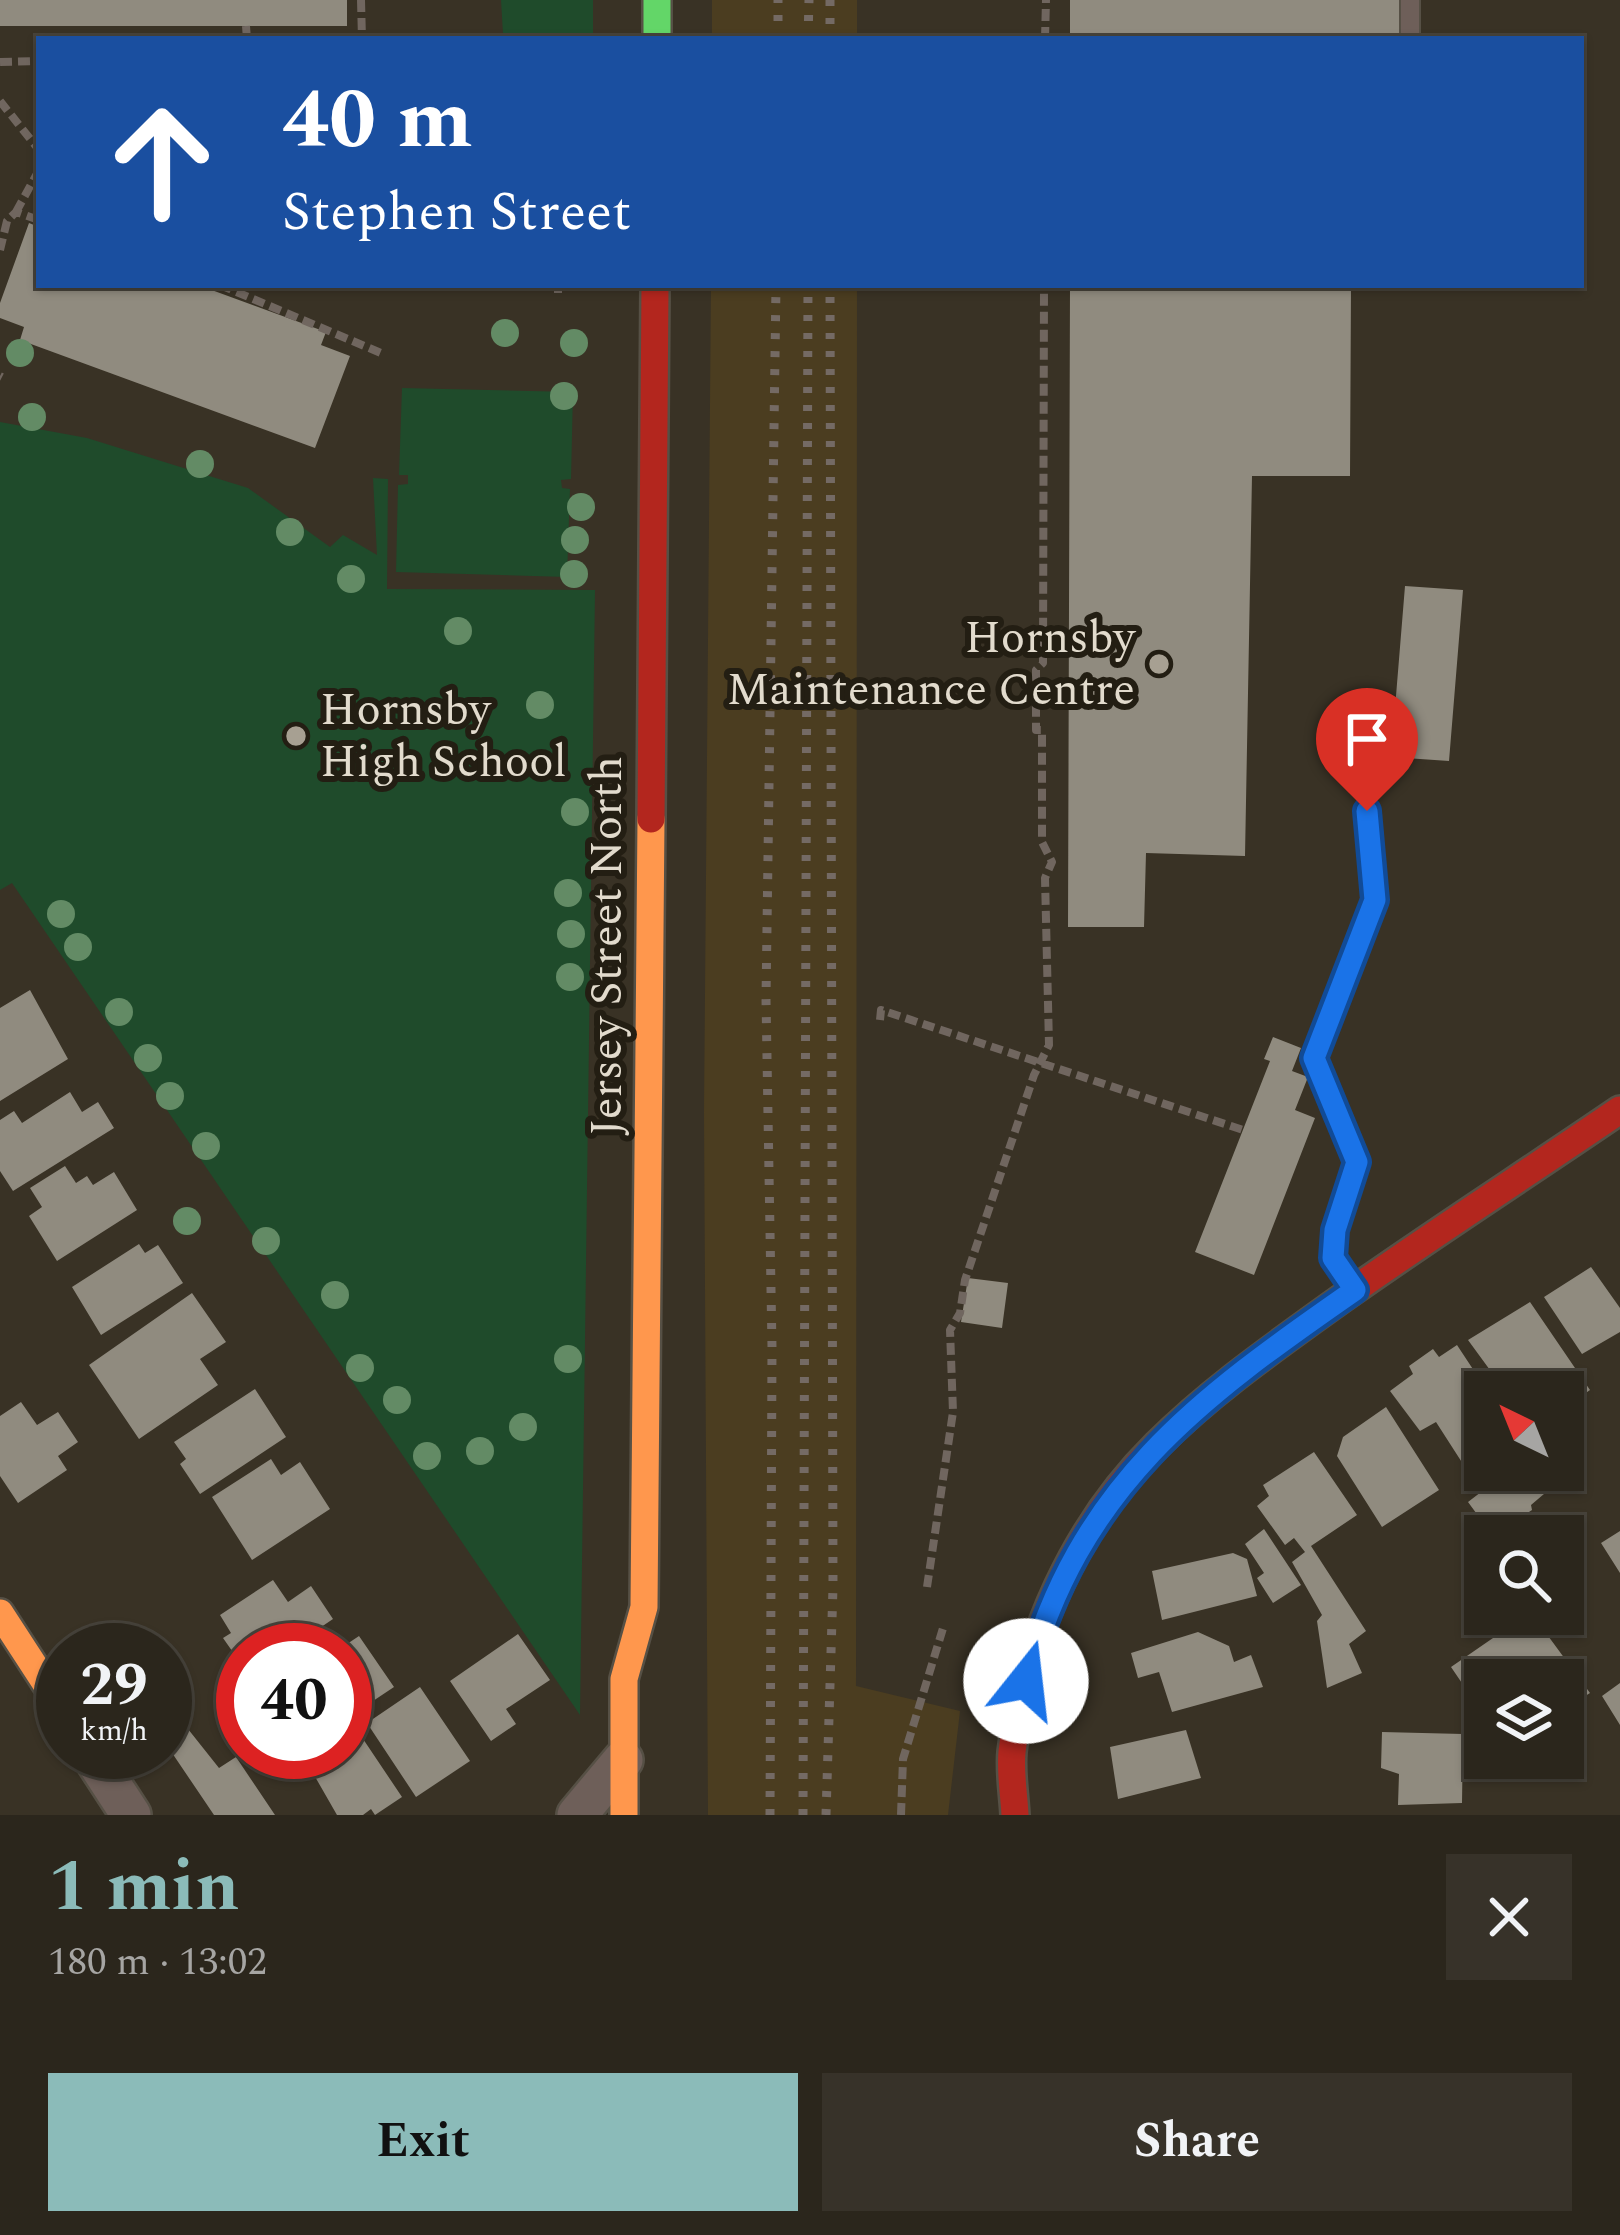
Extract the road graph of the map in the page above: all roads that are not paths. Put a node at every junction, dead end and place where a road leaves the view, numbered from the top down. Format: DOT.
graph roads {
  1 [pos="657,0"];
  2 [pos="1410,0"];
  3 [pos="1410,34"];
  4 [pos="657,36"];
  5 [pos="655,288"];
  6 [pos="1367,811"];
  7 [pos="1620,1110"];
  8 [pos="1355,1290"];
  9 [pos="644,1607"];
  10 [pos="0,1613"];
  11 [pos="657,1653"];
  12 [pos="36,1668"];
  13 [pos="623,1759"];
  14 [pos="108,1779"];
  15 [pos="131,1815"];
  16 [pos="577,1815"];
  17 [pos="624,1815"];
  18 [pos="1015,1815"];
  1 -- 4 [label="main road"];
  2 -- 3 [label="lane"];
  5 -- 9 [label="main road, Jersey Street North"];
  6 -- 8 [label="lane"];
  7 -- 8 [label="main road"];
  8 -- 18 [label="main road"];
  9 -- 11 [label="main road, Jersey Street North"];
  9 -- 13 [label="main road, Jersey Street North"];
  10 -- 12 [label="main road"];
  13 -- 16 [label="street"];
  13 -- 17 [label="main road, Jersey Street North"];
  14 -- 15 [label="street"];
}
